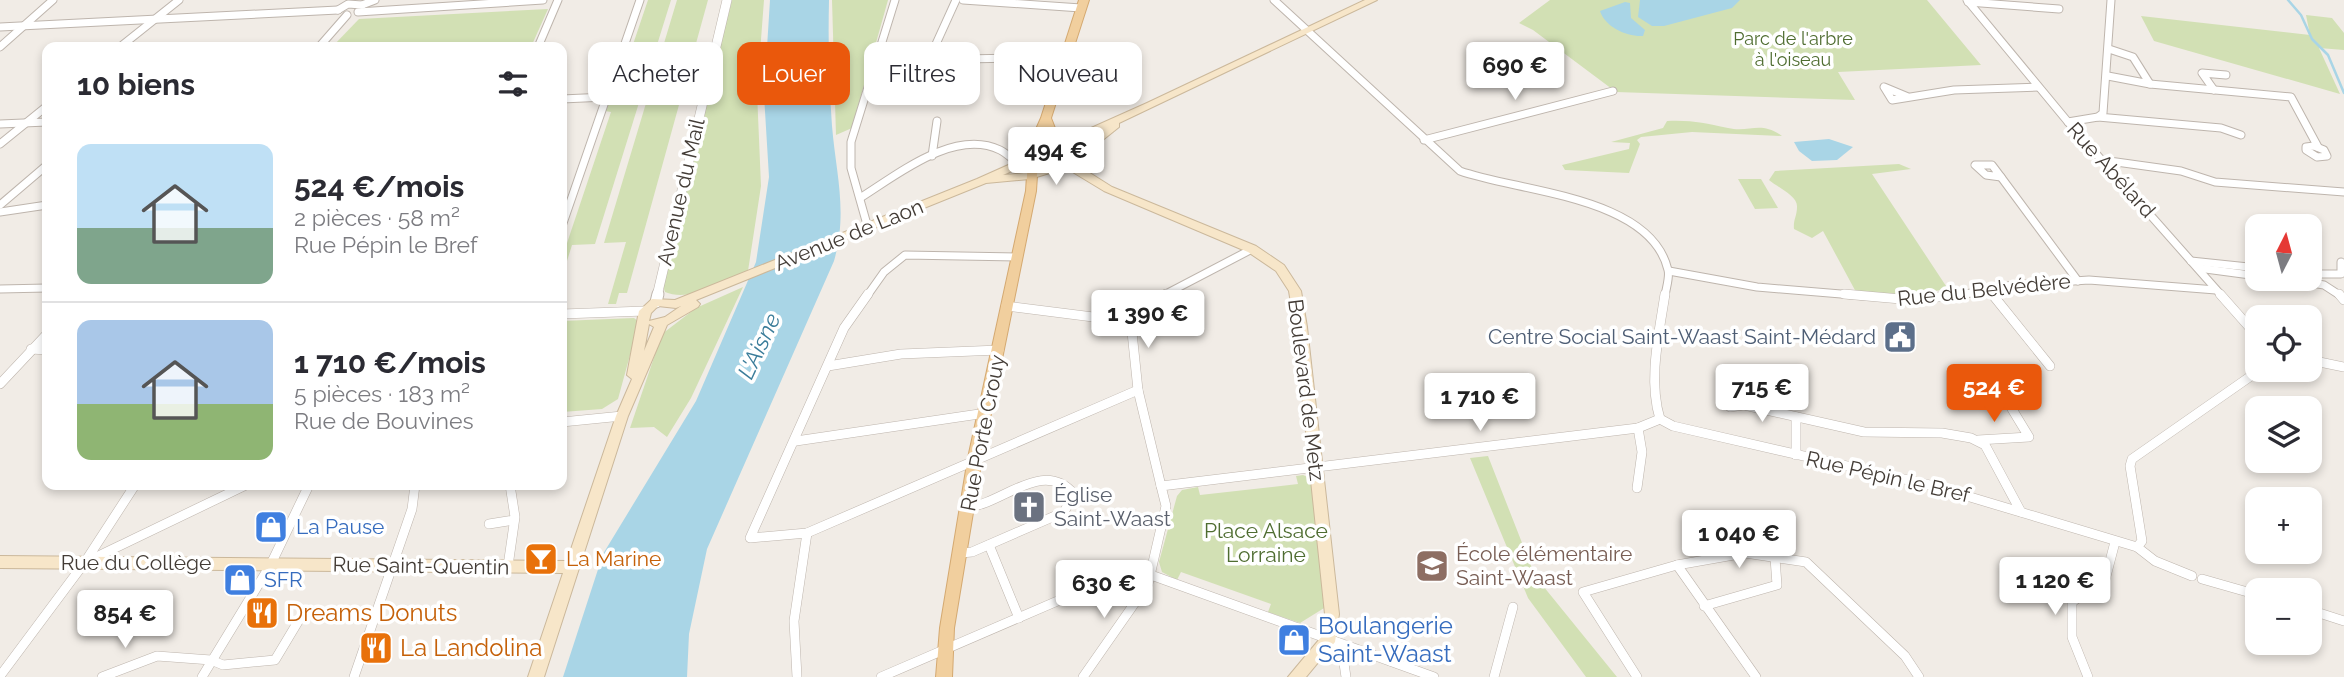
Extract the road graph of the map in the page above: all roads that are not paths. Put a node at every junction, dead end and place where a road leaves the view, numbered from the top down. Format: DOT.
graph roads {
  1 [pos="53,0"];
  2 [pos="179,0"];
  3 [pos="375,0"];
  4 [pos="383,0"];
  5 [pos="543,0"];
  6 [pos="558,0"];
  7 [pos="640,0"];
  8 [pos="727,0"];
  9 [pos="895,0"];
  10 [pos="956,0"];
  11 [pos="963,0"];
  12 [pos="1274,0"];
  13 [pos="1372,0"];
  14 [pos="2111,0"];
  15 [pos="1967,1"];
  16 [pos="346,2"];
  17 [pos="2008,3"];
  18 [pos="1082,4"];
  19 [pos="360,5"];
  20 [pos="387,8"];
  21 [pos="2059,9"];
  22 [pos="338,10"];
  23 [pos="348,15"];
  24 [pos="153,20"];
  25 [pos="0,27"];
  26 [pos="21,28"];
  27 [pos="1307,31"];
  28 [pos="126,42"];
  29 [pos="324,42"];
  30 [pos="540,42"];
  31 [pos="625,42"];
  32 [pos="937,42"];
  33 [pos="1069,42"];
  34 [pos="0,47"];
  35 [pos="2109,49"];
  36 [pos="2226,75"];
  37 [pos="2108,76"];
  38 [pos="2150,84"];
  39 [pos="2038,87"];
  40 [pos="2214,90"];
  41 [pos="1613,91"];
  42 [pos="2301,94"];
  43 [pos="1908,97"];
  44 [pos="2291,97"];
  45 [pos="588,98"];
  46 [pos="567,99"];
  47 [pos="603,105"];
  48 [pos="1050,105"];
  49 [pos="42,110"];
  50 [pos="2098,117"];
  51 [pos="1046,118"];
  52 [pos="1123,118"];
  53 [pos="937,121"];
  54 [pos="42,122"];
  55 [pos="2068,122"];
  56 [pos="27,123"];
  57 [pos="0,124"];
  58 [pos="1052,133"];
  59 [pos="2241,135"];
  60 [pos="1077,138"];
  61 [pos="1424,140"];
  62 [pos="0,144"];
  63 [pos="1056,146"];
  64 [pos="2318,147"];
  65 [pos="1088,149"];
  66 [pos="932,156"];
  67 [pos="1032,157"];
  68 [pos="2102,160"];
  69 [pos="1018,163"];
  70 [pos="1068,164"];
  71 [pos="42,169"];
  72 [pos="2001,177"];
  73 [pos="1094,180"];
  74 [pos="981,181"];
  75 [pos="1031,184"];
  76 [pos="2344,192"];
  77 [pos="859,198"];
  78 [pos="0,205"];
  79 [pos="42,206"];
  80 [pos="567,211"];
  81 [pos="0,212"];
  82 [pos="865,229"];
  83 [pos="1252,249"];
  84 [pos="1017,257"];
  85 [pos="2191,261"];
  86 [pos="2341,262"];
  87 [pos="2245,267"];
  88 [pos="2198,268"];
  89 [pos="1669,271"];
  90 [pos="2245,274"];
  91 [pos="2322,275"];
  92 [pos="2078,281"];
  93 [pos="2322,284"];
  94 [pos="42,288"];
  95 [pos="0,289"];
  96 [pos="1988,290"];
  97 [pos="2216,290"];
  98 [pos="15,291"];
  99 [pos="0,297"];
  100 [pos="2344,300"];
  101 [pos="656,302"];
  102 [pos="1006,306"];
  103 [pos="677,308"];
  104 [pos="1130,313"];
  105 [pos="567,314"];
  106 [pos="645,315"];
  107 [pos="2245,322"];
  108 [pos="662,323"];
  109 [pos="42,339"];
  110 [pos="32,349"];
  111 [pos="999,349"];
  112 [pos="42,350"];
  113 [pos="2322,362"];
  114 [pos="828,366"];
  115 [pos="2050,366"];
  116 [pos="2344,367"];
  117 [pos="2245,381"];
  118 [pos="0,384"];
  119 [pos="1138,390"];
  120 [pos="629,397"];
  121 [pos="1730,407"];
  122 [pos="2012,409"];
  123 [pos="986,413"];
  124 [pos="622,416"];
  125 [pos="1796,417"];
  126 [pos="1660,419"];
  127 [pos="567,422"];
  128 [pos="1642,427"];
  129 [pos="1978,440"];
  130 [pos="796,441"];
  131 [pos="1796,455"];
  132 [pos="975,458"];
  133 [pos="1317,468"];
  134 [pos="1161,486"];
  135 [pos="1637,488"];
  136 [pos="132,490"];
  137 [pos="236,490"];
  138 [pos="307,490"];
  139 [pos="414,490"];
  140 [pos="511,490"];
  141 [pos="968,507"];
  142 [pos="2021,512"];
  143 [pos="514,520"];
  144 [pos="489,524"];
  145 [pos="807,533"];
  146 [pos="2115,542"];
  147 [pos="989,545"];
  148 [pos="2137,547"];
  149 [pos="961,552"];
  150 [pos="1775,558"];
  151 [pos="0,562"];
  152 [pos="85,562"];
  153 [pos="271,564"];
  154 [pos="392,565"];
  155 [pos="1677,565"];
  156 [pos="511,567"];
  157 [pos="571,567"];
  158 [pos="1151,571"];
  159 [pos="2245,591"];
  160 [pos="1513,607"];
  161 [pos="1705,607"];
  162 [pos="2322,614"];
  163 [pos="1019,618"];
  164 [pos="299,620"];
  165 [pos="2344,621"];
  166 [pos="1330,637"];
  167 [pos="946,648"];
  168 [pos="211,660"];
  169 [pos="0,676"];
  170 [pos="6,677"];
  171 [pos="102,677"];
  172 [pos="202,677"];
  173 [pos="354,677"];
  174 [pos="536,677"];
  175 [pos="797,677"];
  176 [pos="881,677"];
  177 [pos="944,677"];
  178 [pos="1083,677"];
  179 [pos="1296,677"];
  180 [pos="1346,677"];
  181 [pos="1434,677"];
  182 [pos="1494,677"];
  183 [pos="1637,677"];
  184 [pos="1756,677"];
  185 [pos="1919,677"];
  186 [pos="2088,677"];
  1 -- 26 [label="street"];
  2 -- 24 [label="street"];
  3 -- 19 [label="street"];
  4 -- 20 [label="street"];
  5 -- 20 [label="street"];
  6 -- 30 [label="street"];
  7 -- 31 [label="street"];
  8 -- 101 [label="street, Avenue du Mail"];
  9 -- 77 [label="street"];
  10 -- 32 [label="street"];
  11 -- 18 [label="street"];
  12 -- 27 [label="street"];
  13 -- 27 [label="main road"];
  14 -- 35 [label="street"];
  15 -- 17 [label="street"];
  15 -- 39 [label="street, Rue Abélard"];
  16 -- 19 [label="street"];
  16 -- 22 [label="street"];
  17 -- 21 [label="street"];
  18 -- 33 [label="main road"];
  19 -- 20 [label="street"];
  19 -- 23 [label="street"];
  22 -- 23 [label="street"];
  22 -- 24 [label="street"];
  23 -- 29 [label="street"];
  24 -- 26 [label="street"];
  24 -- 28 [label="street"];
  25 -- 26 [label="street"];
  26 -- 34 [label="street"];
  27 -- 52 [label="main road"];
  27 -- 61 [label="street"];
  35 -- 37 [label="street"];
  35 -- 38 [label="street"];
  36 -- 40 [label="street"];
  37 -- 38 [label="street"];
  37 -- 50 [label="street"];
  38 -- 40 [label="street"];
  39 -- 43 [label="street"];
  39 -- 55 [label="street, Rue Abélard"];
  40 -- 44 [label="street"];
  41 -- 61 [label="street"];
  42 -- 44 [label="street"];
  44 -- 64 [label="street"];
  45 -- 46 [label="street"];
  47 -- 80 [label="street"];
  48 -- 51 [label="main road"];
  49 -- 56 [label="street"];
  50 -- 55 [label="street"];
  50 -- 59 [label="street"];
  51 -- 58 [label="main road"];
  51 -- 67 [label="main road, Rue Porte Crouy"];
  52 -- 60 [label="main road, Avenue de Laon"];
  52 -- 65 [label="main road"];
  53 -- 66 [label="street"];
  54 -- 56 [label="street"];
  55 -- 68 [label="street, Rue Abélard"];
  56 -- 57 [label="street"];
  56 -- 62 [label="street"];
  58 -- 60 [label="main road"];
  58 -- 63 [label="main road"];
  60 -- 63 [label="main road, Avenue de Laon"];
  61 -- 89 [label="street"];
  63 -- 67 [label="main road, Avenue de Laon"];
  63 -- 70 [label="main road"];
  65 -- 70 [label="main road"];
  65 -- 73 [label="main road"];
  66 -- 69 [label="street"];
  66 -- 77 [label="street"];
  67 -- 69 [label="main road, Avenue de Laon"];
  67 -- 75 [label="main road, Rue Porte Crouy"];
  68 -- 76 [label="street"];
  68 -- 85 [label="street, Rue Abélard"];
  69 -- 74 [label="main road, Avenue de Laon"];
  70 -- 73 [label="main road"];
  70 -- 75 [label="main road"];
  71 -- 78 [label="street"];
  72 -- 92 [label="street"];
  73 -- 83 [label="main road, Boulevard de Metz"];
  74 -- 75 [label="main road"];
  74 -- 82 [label="main road, Avenue de Laon"];
  75 -- 84 [label="main road, Rue Porte Crouy"];
  77 -- 82 [label="street"];
  79 -- 81 [label="street"];
  82 -- 103 [label="main road, Avenue de Laon"];
  83 -- 104 [label="street"];
  83 -- 133 [label="main road, Boulevard de Metz"];
  84 -- 102 [label="main road, Rue Porte Crouy"];
  84 -- 114 [label="street"];
  85 -- 87 [label="street"];
  85 -- 88 [label="street, Rue Abélard"];
  86 -- 91 [label="street"];
  88 -- 90 [label="street"];
  88 -- 97 [label="street, Rue Abélard"];
  89 -- 96 [label="street, Rue du Belvédère"];
  89 -- 126 [label="street"];
  92 -- 96 [label="street, Rue du Belvédère"];
  92 -- 97 [label="street, Rue du Belvédère"];
  93 -- 100 [label="street"];
  94 -- 98 [label="street"];
  95 -- 98 [label="street"];
  96 -- 115 [label="street"];
  97 -- 107 [label="street, Rue Abélard"];
  98 -- 99 [label="street"];
  101 -- 103 [label="main road"];
  101 -- 106 [label="main road"];
  102 -- 104 [label="street"];
  102 -- 111 [label="main road, Rue Porte Crouy"];
  103 -- 108 [label="main road, Avenue de Laon"];
  104 -- 119 [label="street"];
  105 -- 106 [label="street"];
  106 -- 108 [label="main road"];
  106 -- 120 [label="main road"];
  108 -- 120 [label="main road"];
  109 -- 110 [label="street"];
  110 -- 112 [label="street"];
  110 -- 118 [label="street"];
  111 -- 114 [label="street"];
  111 -- 123 [label="main road, Rue Porte Crouy"];
  113 -- 116 [label="street"];
  114 -- 130 [label="street"];
  117 -- 148 [label="street"];
  119 -- 132 [label="street"];
  119 -- 134 [label="street"];
  120 -- 124 [label="main road"];
  121 -- 125 [label="street"];
  122 -- 129 [label="street"];
  123 -- 130 [label="street"];
  123 -- 132 [label="main road, Rue Porte Crouy"];
  124 -- 127 [label="street"];
  124 -- 157 [label="main road"];
  125 -- 129 [label="street"];
  125 -- 131 [label="street"];
  126 -- 128 [label="street"];
  126 -- 131 [label="street, Rue Pépin le Bref"];
  128 -- 133 [label="street"];
  128 -- 135 [label="street"];
  129 -- 142 [label="street"];
  130 -- 145 [label="street"];
  131 -- 142 [label="street, Rue Pépin le Bref"];
  132 -- 141 [label="main road, Rue Porte Crouy"];
  132 -- 145 [label="street"];
  133 -- 134 [label="street"];
  133 -- 166 [label="main road, Boulevard de Metz"];
  134 -- 158 [label="street"];
  136 -- 152 [label="street"];
  137 -- 152 [label="street"];
  138 -- 153 [label="street"];
  139 -- 154 [label="street"];
  140 -- 143 [label="street"];
  141 -- 147 [label="street"];
  141 -- 149 [label="main road, Rue Porte Crouy"];
  142 -- 146 [label="street, Rue Pépin le Bref"];
  143 -- 144 [label="street"];
  143 -- 156 [label="street"];
  145 -- 175 [label="street"];
  146 -- 148 [label="street, Rue Pépin le Bref"];
  146 -- 186 [label="street"];
  147 -- 149 [label="street"];
  147 -- 163 [label="street"];
  148 -- 159 [label="street, Rue Pépin le Bref"];
  149 -- 167 [label="main road, Rue Porte Crouy"];
  150 -- 155 [label="street"];
  150 -- 161 [label="street"];
  150 -- 185 [label="street"];
  151 -- 152 [label="main road, Rue du Collège"];
  152 -- 153 [label="main road, Rue du Collège"];
  152 -- 169 [label="street"];
  153 -- 154 [label="main road, Rue Saint-Quentin"];
  153 -- 168 [label="street"];
  154 -- 156 [label="main road, Rue Saint-Quentin"];
  154 -- 173 [label="street"];
  155 -- 161 [label="street"];
  155 -- 183 [label="street"];
  156 -- 157 [label="main road, Rue Saint-Quentin"];
  157 -- 174 [label="main road"];
  158 -- 163 [label="street"];
  158 -- 166 [label="street"];
  158 -- 178 [label="street"];
  160 -- 182 [label="street"];
  161 -- 184 [label="street"];
  162 -- 165 [label="street"];
  163 -- 167 [label="street"];
  164 -- 168 [label="street"];
  166 -- 179 [label="main road"];
  166 -- 180 [label="street"];
  166 -- 181 [label="street"];
  167 -- 176 [label="street"];
  167 -- 177 [label="main road, Rue Porte Crouy"];
  168 -- 171 [label="street"];
  168 -- 172 [label="street"];
  169 -- 170 [label="street"];
}
